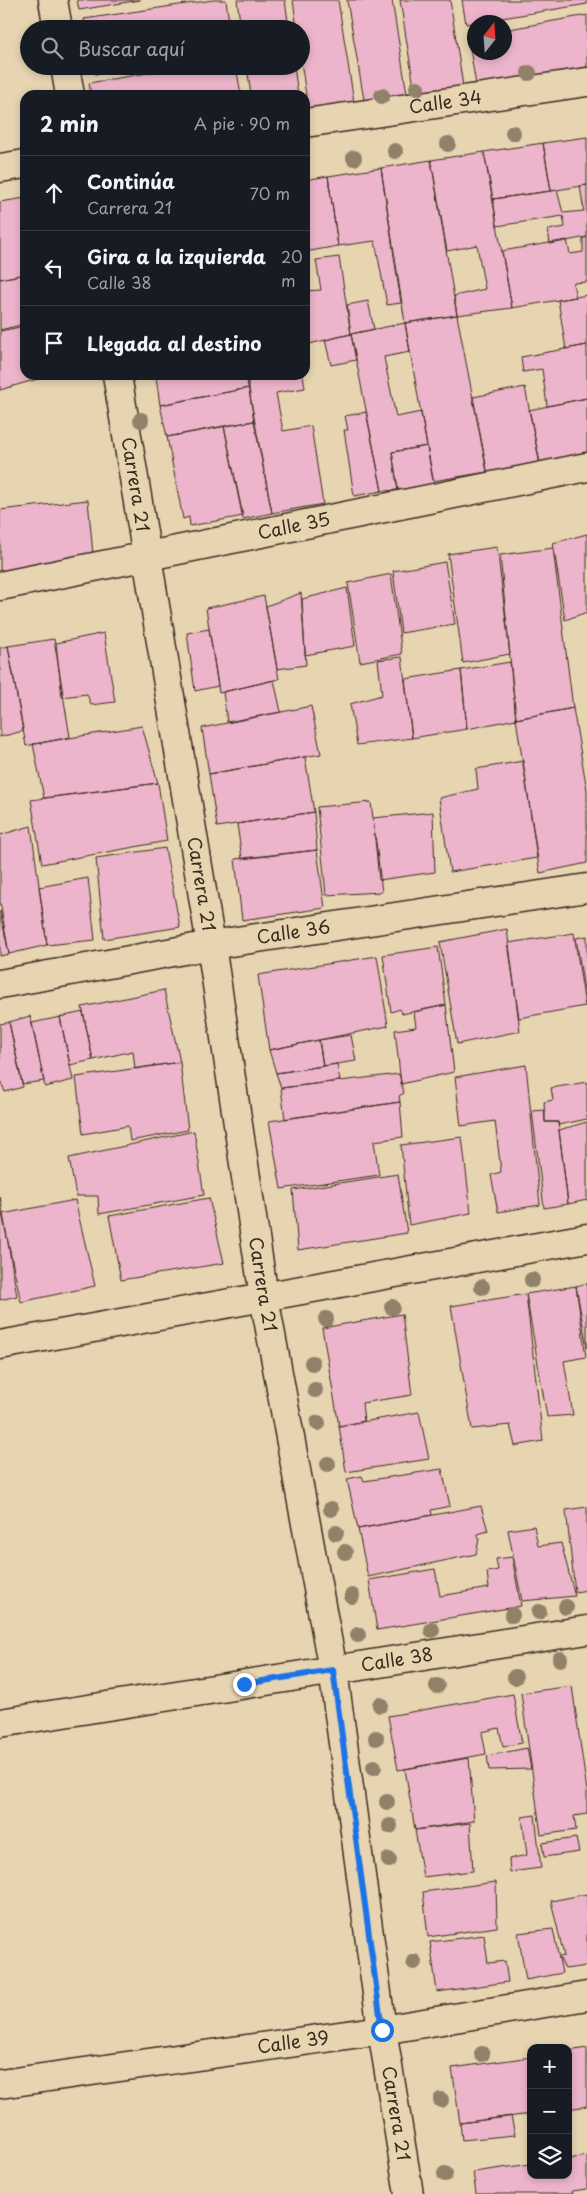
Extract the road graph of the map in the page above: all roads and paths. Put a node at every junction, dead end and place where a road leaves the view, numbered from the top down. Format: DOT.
graph roads {
  1 [pos="53,0"];
  2 [pos="56,20"];
  3 [pos="67,75"];
  4 [pos="587,82"];
  5 [pos="69,90"];
  6 [pos="310,122"];
  7 [pos="20,165"];
  8 [pos="0,168"];
  9 [pos="118,380"];
  10 [pos="587,467"];
  11 [pos="147,556"];
  12 [pos="0,586"];
  13 [pos="587,888"];
  14 [pos="211,945"];
  15 [pos="0,984"];
  16 [pos="587,1238"];
  17 [pos="264,1297"];
  18 [pos="0,1345"];
  19 [pos="587,1630"];
  20 [pos="333,1670"];
  21 [pos="0,1723"];
  22 [pos="587,1996"];
  23 [pos="382,2030"];
  24 [pos="0,2084"];
  25 [pos="410,2194"];
  1 -- 2 [label="street"];
  3 -- 5 [label="street"];
  4 -- 6 [label="street, Calle 34"];
  7 -- 8 [label="street"];
  9 -- 11 [label="street, Carrera 21"];
  10 -- 11 [label="street, Calle 35"];
  11 -- 12 [label="street, Calle 35"];
  11 -- 14 [label="street, Carrera 21"];
  13 -- 14 [label="street, Calle 36"];
  14 -- 15 [label="street, Calle 36"];
  14 -- 17 [label="street, Carrera 21"];
  16 -- 17 [label="street"];
  17 -- 18 [label="street"];
  17 -- 20 [label="street, Carrera 21"];
  19 -- 20 [label="street, Calle 38"];
  20 -- 21 [label="street, Calle 38"];
  20 -- 23 [label="street, Carrera 21"];
  22 -- 23 [label="street, Calle 39"];
  23 -- 24 [label="street, Calle 39"];
  23 -- 25 [label="street, Carrera 21"];
}
